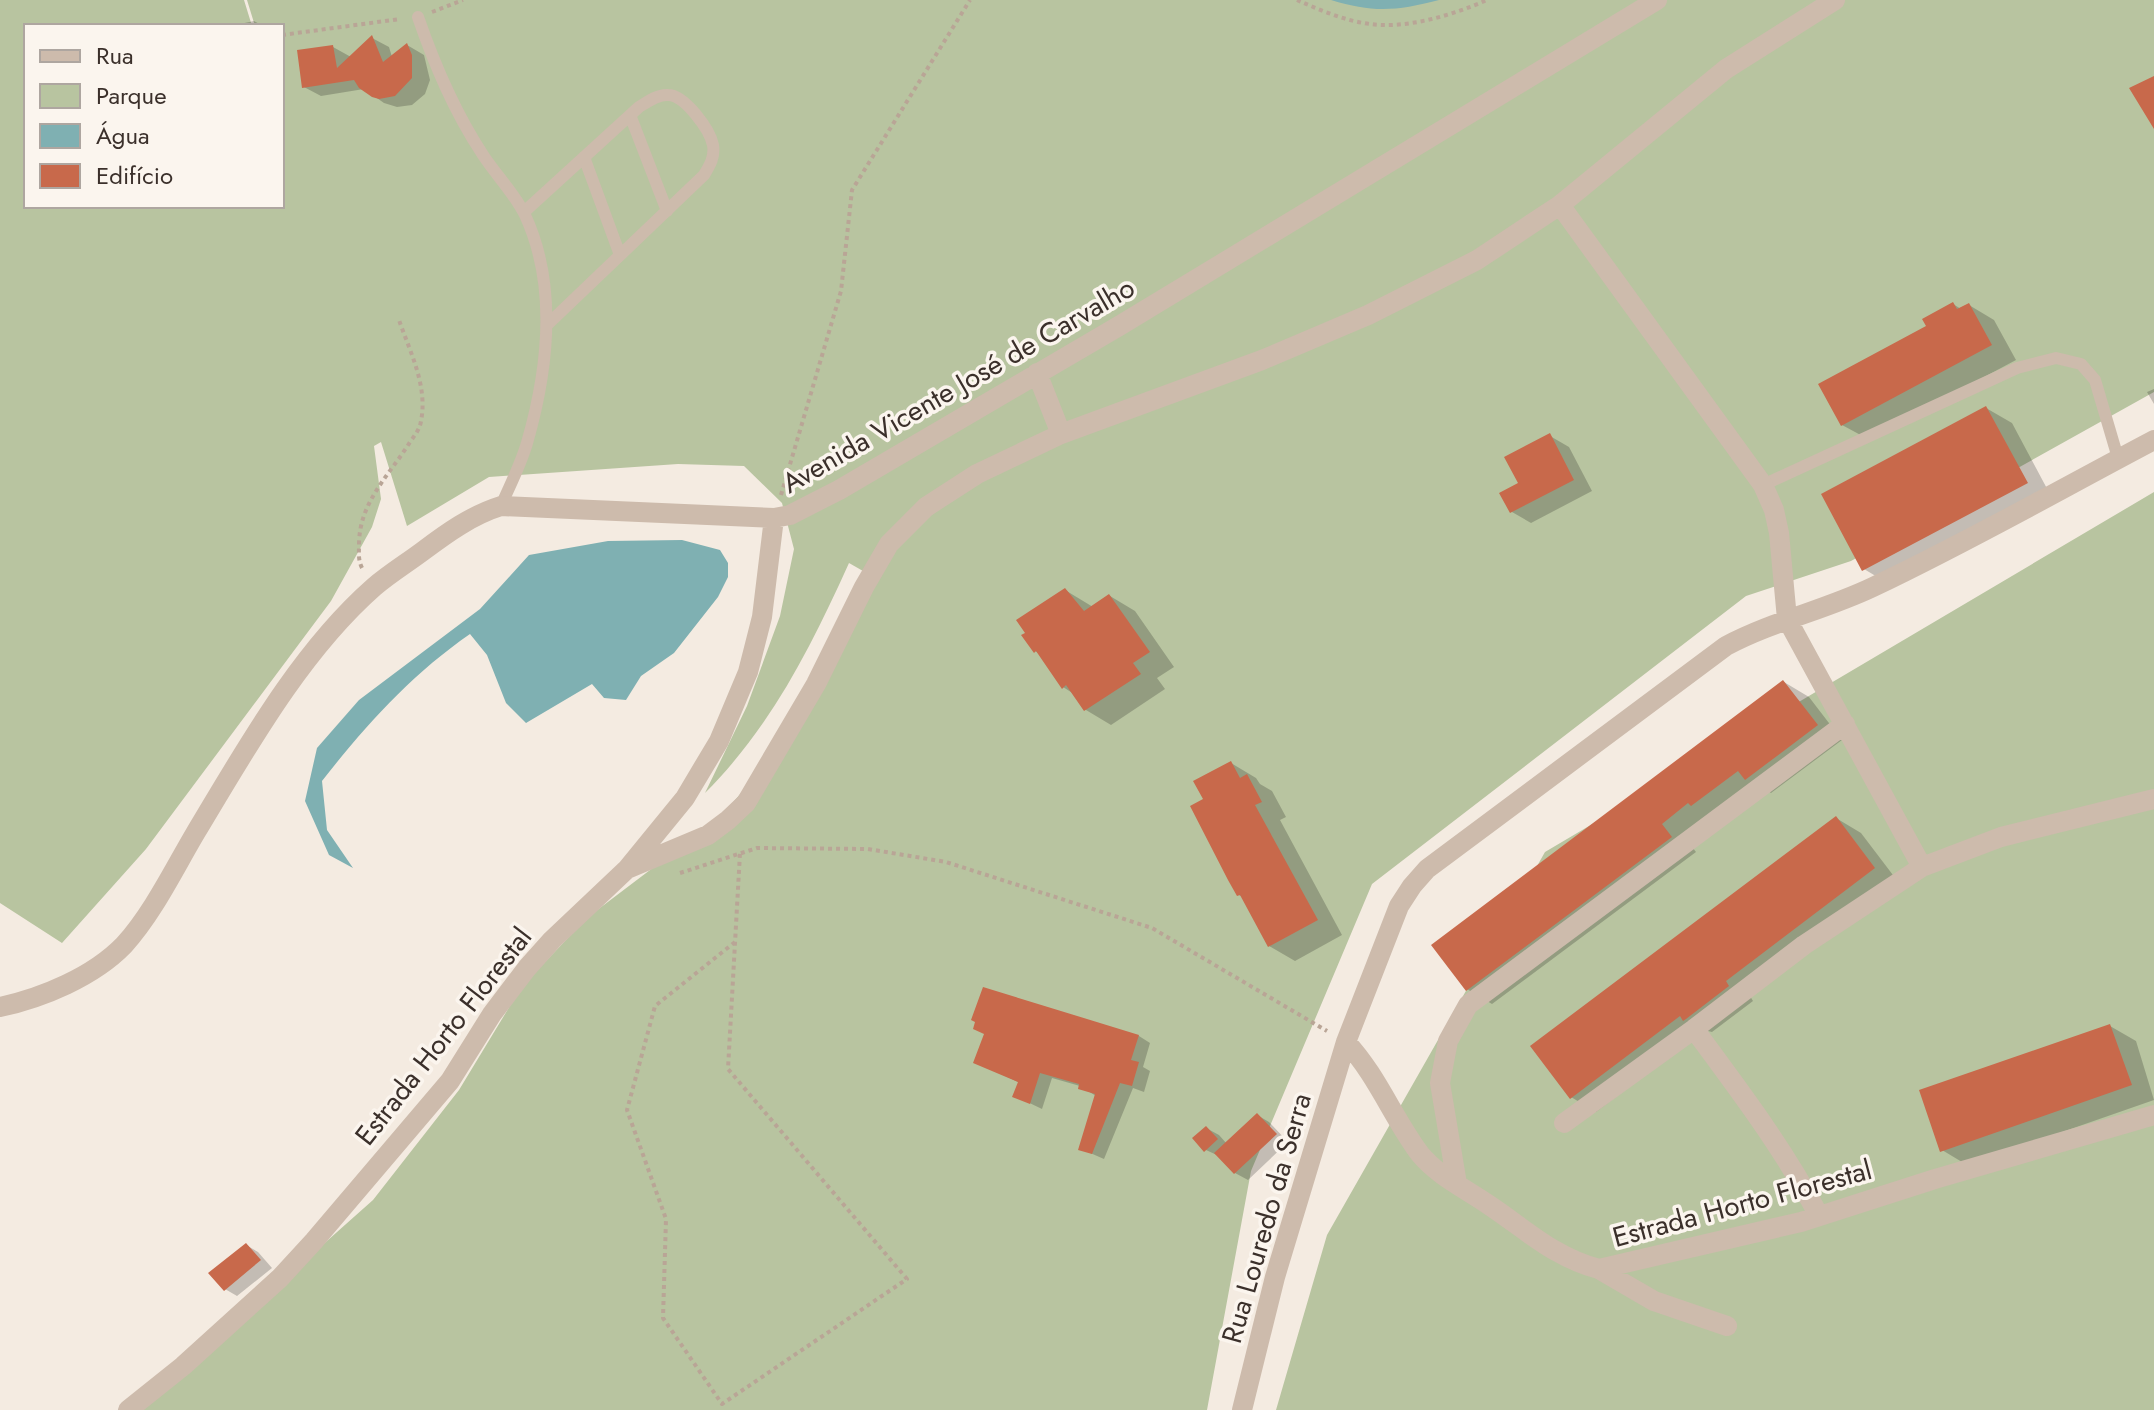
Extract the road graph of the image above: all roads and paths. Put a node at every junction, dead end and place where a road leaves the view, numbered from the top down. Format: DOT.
graph roads {
  1 [pos="463,0"];
  2 [pos="970,0"];
  3 [pos="1297,0"];
  4 [pos="1487,0"];
  5 [pos="1657,0"];
  6 [pos="1835,0"];
  7 [pos="418,17"];
  8 [pos="284,35"];
  9 [pos="630,115"];
  10 [pos="584,157"];
  11 [pos="1560,205"];
  12 [pos="667,211"];
  13 [pos="524,212"];
  14 [pos="620,255"];
  15 [pos="399,320"];
  16 [pos="547,325"];
  17 [pos="1037,373"];
  18 [pos="1061,434"];
  19 [pos="2154,440"];
  20 [pos="2118,458"];
  21 [pos="1763,485"];
  22 [pos="501,506"];
  23 [pos="774,518"];
  24 [pos="375,586"];
  25 [pos="1787,619"];
  26 [pos="1845,724"];
  27 [pos="2154,799"];
  28 [pos="740,853"];
  29 [pos="1922,867"];
  30 [pos="676,874"];
  31 [pos="621,875"];
  32 [pos="735,942"];
  33 [pos="0,1007"];
  34 [pos="1694,1029"];
  35 [pos="1346,1042"];
  36 [pos="2154,1115"];
  37 [pos="1564,1123"];
  38 [pos="1457,1184"];
  39 [pos="1819,1216"];
  40 [pos="1599,1269"];
  41 [pos="1727,1326"];
  42 [pos="128,1410"];
  43 [pos="1242,1410"];
  1 -- 7 [label="path"];
  2 -- 23 [label="path"];
  3 -- 4 [label="path"];
  5 -- 17 [label="street, Avenida Vicente José de Carvalho"];
  6 -- 11 [label="street"];
  7 -- 8 [label="path"];
  7 -- 13 [label="lane"];
  9 -- 10 [label="lane"];
  9 -- 12 [label="lane"];
  9 -- 12 [label="lane"];
  10 -- 13 [label="lane"];
  10 -- 14 [label="lane"];
  11 -- 18 [label="street"];
  11 -- 21 [label="street"];
  12 -- 14 [label="lane"];
  13 -- 16 [label="lane"];
  14 -- 16 [label="lane"];
  15 -- 24 [label="path"];
  16 -- 22 [label="lane"];
  17 -- 18 [label="street"];
  17 -- 23 [label="street, Avenida Vicente José de Carvalho"];
  18 -- 31 [label="street"];
  19 -- 20 [label="street, Rua Louredo da Serra"];
  20 -- 21 [label="lane"];
  20 -- 25 [label="street, Rua Louredo da Serra"];
  21 -- 25 [label="street"];
  22 -- 23 [label="street, Avenida Vicente José de Carvalho"];
  22 -- 24 [label="street, Avenida Vicente José de Carvalho"];
  23 -- 31 [label="street, Estrada Horto Florestal"];
  24 -- 33 [label="street, Avenida Vicente José de Carvalho"];
  25 -- 26 [label="street"];
  25 -- 35 [label="street, Rua Louredo da Serra"];
  26 -- 29 [label="street"];
  26 -- 38 [label="street"];
  27 -- 29 [label="street"];
  28 -- 30 [label="path"];
  28 -- 32 [label="path"];
  28 -- 35 [label="path"];
  29 -- 34 [label="street"];
  31 -- 42 [label="street, Estrada Horto Florestal"];
  32 -- 32 [label="path"];
  34 -- 37 [label="street"];
  34 -- 39 [label="street"];
  35 -- 38 [label="street, Estrada Horto Florestal"];
  35 -- 43 [label="street, Rua Louredo da Serra"];
  36 -- 39 [label="street, Estrada Horto Florestal"];
  38 -- 40 [label="street, Estrada Horto Florestal"];
  39 -- 40 [label="street, Estrada Horto Florestal"];
  40 -- 41 [label="street"];
}
